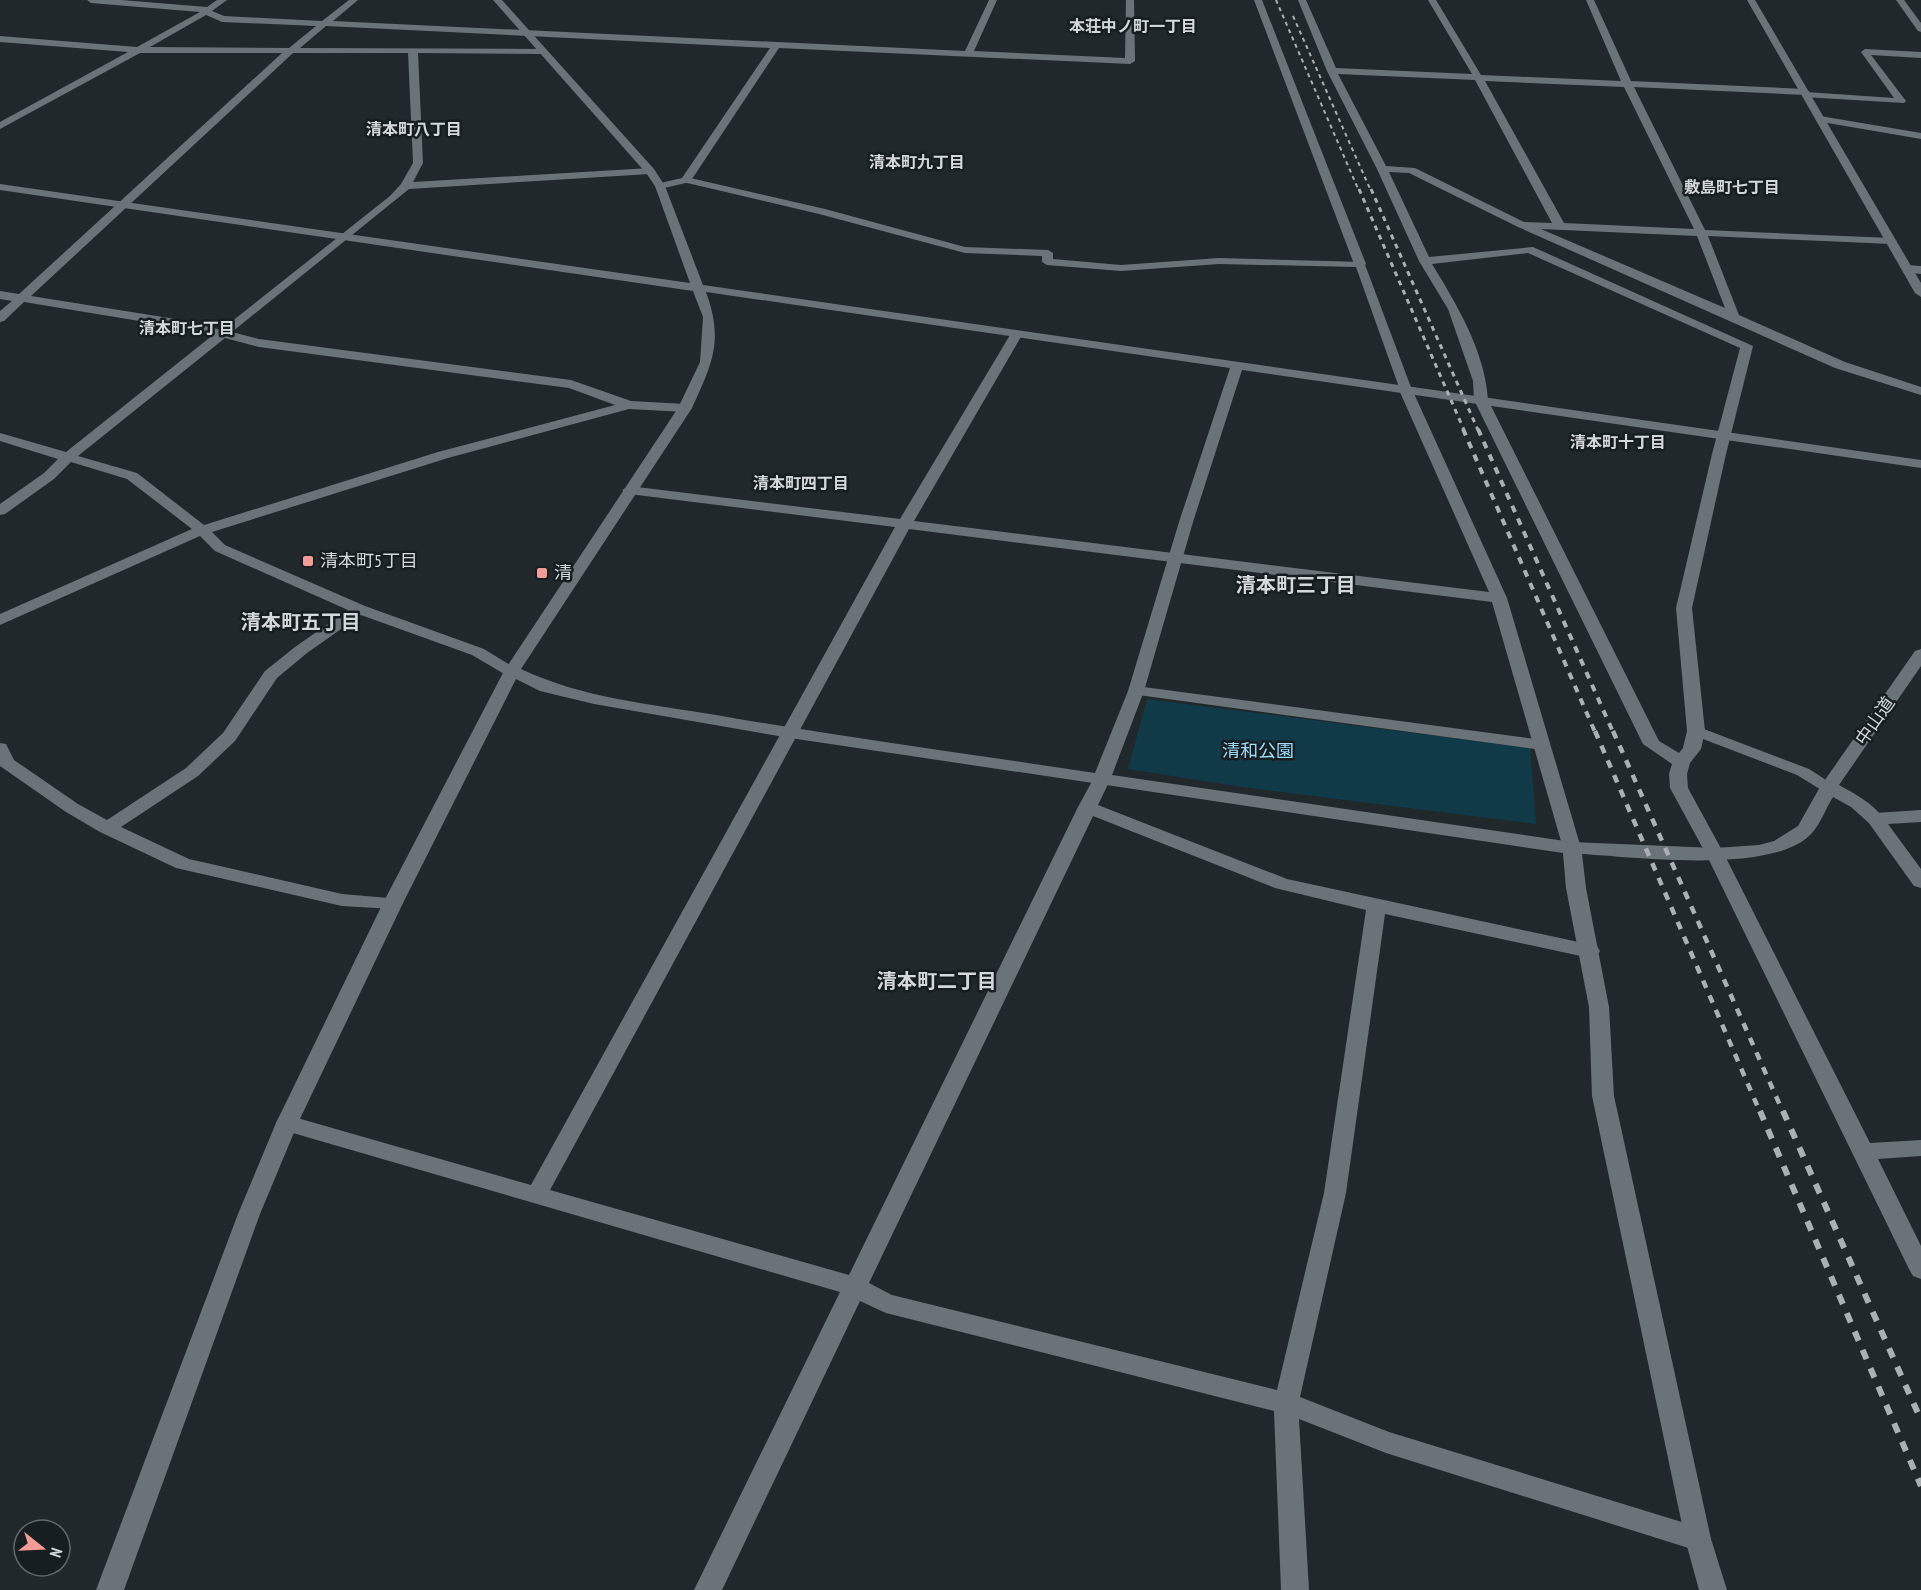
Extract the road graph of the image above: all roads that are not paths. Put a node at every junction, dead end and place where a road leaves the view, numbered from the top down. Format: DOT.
graph roads {
  1 [pos="94,0"];
  2 [pos="223,0"];
  3 [pos="354,0"];
  4 [pos="497,0"];
  5 [pos="993,0"];
  6 [pos="1130,0"];
  7 [pos="1258,0"];
  8 [pos="1302,0"];
  9 [pos="1432,0"];
  10 [pos="1590,0"];
  11 [pos="1751,0"];
  12 [pos="1900,0"];
  13 [pos="207,11"];
  14 [pos="323,25"];
  15 [pos="401,28"];
  16 [pos="1921,29"];
  17 [pos="525,33"];
  18 [pos="0,39"];
  19 [pos="776,45"];
  20 [pos="135,50"];
  21 [pos="289,51"];
  22 [pos="542,51"];
  23 [pos="371,52"];
  24 [pos="413,52"];
  25 [pos="968,55"];
  26 [pos="1921,55"];
  27 [pos="1332,71"];
  28 [pos="1478,77"];
  29 [pos="1628,85"];
  30 [pos="1805,93"];
  31 [pos="1820,119"];
  32 [pos="0,126"];
  33 [pos="1921,136"];
  34 [pos="1382,169"];
  35 [pos="655,178"];
  36 [pos="686,180"];
  37 [pos="406,186"];
  38 [pos="0,187"];
  39 [pos="121,205"];
  40 [pos="1522,225"];
  41 [pos="1559,225"];
  42 [pos="1701,232"];
  43 [pos="344,238"];
  44 [pos="1891,241"];
  45 [pos="1425,261"];
  46 [pos="1360,264"];
  47 [pos="1907,269"];
  48 [pos="1921,270"];
  49 [pos="701,290"];
  50 [pos="1921,293"];
  51 [pos="0,295"];
  52 [pos="19,298"];
  53 [pos="1734,317"];
  54 [pos="0,318"];
  55 [pos="222,335"];
  56 [pos="1016,335"];
  57 [pos="1237,367"];
  58 [pos="1406,390"];
  59 [pos="1921,391"];
  60 [pos="1480,400"];
  61 [pos="628,405"];
  62 [pos="685,408"];
  63 [pos="0,436"];
  64 [pos="1724,436"];
  65 [pos="68,457"];
  66 [pos="1921,464"];
  67 [pos="629,490"];
  68 [pos="0,511"];
  69 [pos="904,525"];
  70 [pos="202,530"];
  71 [pos="1175,557"];
  72 [pos="1499,598"];
  73 [pos="359,609"];
  74 [pos="0,620"];
  75 [pos="1921,654"];
  76 [pos="512,671"];
  77 [pos="1136,691"];
  78 [pos="1696,732"];
  79 [pos="790,733"];
  80 [pos="1542,745"];
  81 [pos="0,748"];
  82 [pos="1681,762"];
  83 [pos="1102,778"];
  84 [pos="1829,787"];
  85 [pos="1087,807"];
  86 [pos="1921,816"];
  87 [pos="1875,819"];
  88 [pos="107,828"];
  89 [pos="1572,848"];
  90 [pos="1715,854"];
  91 [pos="1921,882"];
  92 [pos="393,903"];
  93 [pos="1376,906"];
  94 [pos="1590,951"];
  95 [pos="287,1123"];
  96 [pos="1921,1148"];
  97 [pos="1863,1152"];
  98 [pos="537,1194"];
  99 [pos="1921,1269"];
  100 [pos="855,1287"];
  101 [pos="1287,1403"];
  102 [pos="1698,1539"];
  103 [pos="110,1590"];
  104 [pos="708,1590"];
  105 [pos="1295,1590"];
  106 [pos="1713,1590"];
  1 -- 13 [label="street"];
  2 -- 13 [label="street"];
  3 -- 14 [label="street"];
  4 -- 17 [label="street"];
  5 -- 25 [label="street"];
  6 -- 25 [label="street"];
  7 -- 46 [label="street"];
  8 -- 27 [label="street"];
  9 -- 28 [label="street"];
  10 -- 29 [label="street"];
  11 -- 30 [label="street"];
  12 -- 16 [label="street"];
  13 -- 14 [label="street"];
  13 -- 20 [label="street"];
  14 -- 15 [label="street"];
  14 -- 21 [label="street"];
  15 -- 17 [label="street"];
  15 -- 23 [label="street"];
  17 -- 19 [label="street"];
  17 -- 22 [label="street"];
  18 -- 20 [label="street"];
  19 -- 25 [label="street"];
  19 -- 36 [label="street"];
  20 -- 21 [label="street"];
  20 -- 32 [label="street"];
  21 -- 23 [label="street"];
  21 -- 39 [label="street"];
  22 -- 24 [label="street"];
  22 -- 35 [label="street"];
  23 -- 24 [label="street"];
  24 -- 37 [label="street"];
  26 -- 30 [label="lane"];
  27 -- 28 [label="street"];
  27 -- 34 [label="street"];
  28 -- 29 [label="street"];
  28 -- 41 [label="street"];
  29 -- 30 [label="street"];
  29 -- 42 [label="street"];
  30 -- 31 [label="street"];
  31 -- 33 [label="street"];
  31 -- 44 [label="street"];
  34 -- 40 [label="street"];
  34 -- 45 [label="street"];
  35 -- 36 [label="street"];
  35 -- 37 [label="street"];
  35 -- 49 [label="street"];
  36 -- 46 [label="lane"];
  37 -- 43 [label="street"];
  38 -- 39 [label="street"];
  39 -- 43 [label="street"];
  39 -- 52 [label="street"];
  40 -- 41 [label="street"];
  40 -- 53 [label="street"];
  41 -- 42 [label="street"];
  42 -- 44 [label="street"];
  42 -- 53 [label="street"];
  43 -- 49 [label="street"];
  43 -- 55 [label="street"];
  44 -- 47 [label="street"];
  45 -- 60 [label="street"];
  45 -- 64 [label="street"];
  46 -- 58 [label="lane"];
  47 -- 48 [label="street"];
  47 -- 50 [label="street"];
  49 -- 56 [label="street"];
  49 -- 62 [label="street"];
  51 -- 52 [label="street"];
  52 -- 54 [label="street"];
  52 -- 55 [label="street"];
  53 -- 59 [label="street"];
  55 -- 61 [label="street"];
  55 -- 65 [label="street"];
  56 -- 57 [label="street"];
  56 -- 69 [label="street"];
  57 -- 58 [label="street"];
  57 -- 71 [label="street"];
  58 -- 60 [label="street"];
  58 -- 72 [label="street"];
  60 -- 64 [label="street"];
  60 -- 82 [label="street"];
  61 -- 62 [label="street"];
  61 -- 70 [label="street"];
  62 -- 67 [label="street"];
  63 -- 65 [label="street, 中山道"];
  64 -- 66 [label="street"];
  64 -- 78 [label="street"];
  65 -- 68 [label="street"];
  65 -- 70 [label="street, 中山道"];
  67 -- 69 [label="street"];
  67 -- 76 [label="street"];
  69 -- 71 [label="street"];
  69 -- 79 [label="street"];
  70 -- 73 [label="street, 中山道"];
  70 -- 74 [label="street"];
  71 -- 72 [label="street"];
  71 -- 77 [label="street"];
  72 -- 80 [label="street"];
  73 -- 76 [label="street, 中山道"];
  73 -- 88 [label="street"];
  75 -- 84 [label="street, 中山道"];
  76 -- 79 [label="street, 中山道"];
  76 -- 92 [label="street"];
  77 -- 80 [label="lane"];
  77 -- 83 [label="street"];
  78 -- 82 [label="street"];
  78 -- 84 [label="lane"];
  79 -- 83 [label="street, 中山道"];
  79 -- 98 [label="street"];
  80 -- 89 [label="street"];
  81 -- 88 [label="street"];
  82 -- 90 [label="street"];
  83 -- 85 [label="street"];
  83 -- 89 [label="street, 中山道"];
  84 -- 87 [label="street"];
  84 -- 90 [label="street, 中山道"];
  85 -- 93 [label="street"];
  85 -- 100 [label="street"];
  86 -- 87 [label="street"];
  87 -- 91 [label="street"];
  88 -- 92 [label="street"];
  89 -- 90 [label="street, 中山道"];
  89 -- 94 [label="street"];
  90 -- 97 [label="street"];
  92 -- 95 [label="street"];
  93 -- 94 [label="street"];
  93 -- 101 [label="street"];
  94 -- 102 [label="street"];
  95 -- 98 [label="street"];
  95 -- 103 [label="street"];
  96 -- 97 [label="street"];
  97 -- 99 [label="street"];
  98 -- 100 [label="street"];
  100 -- 101 [label="street"];
  100 -- 104 [label="street"];
  101 -- 102 [label="street"];
  101 -- 105 [label="street"];
  102 -- 106 [label="street"];
}
